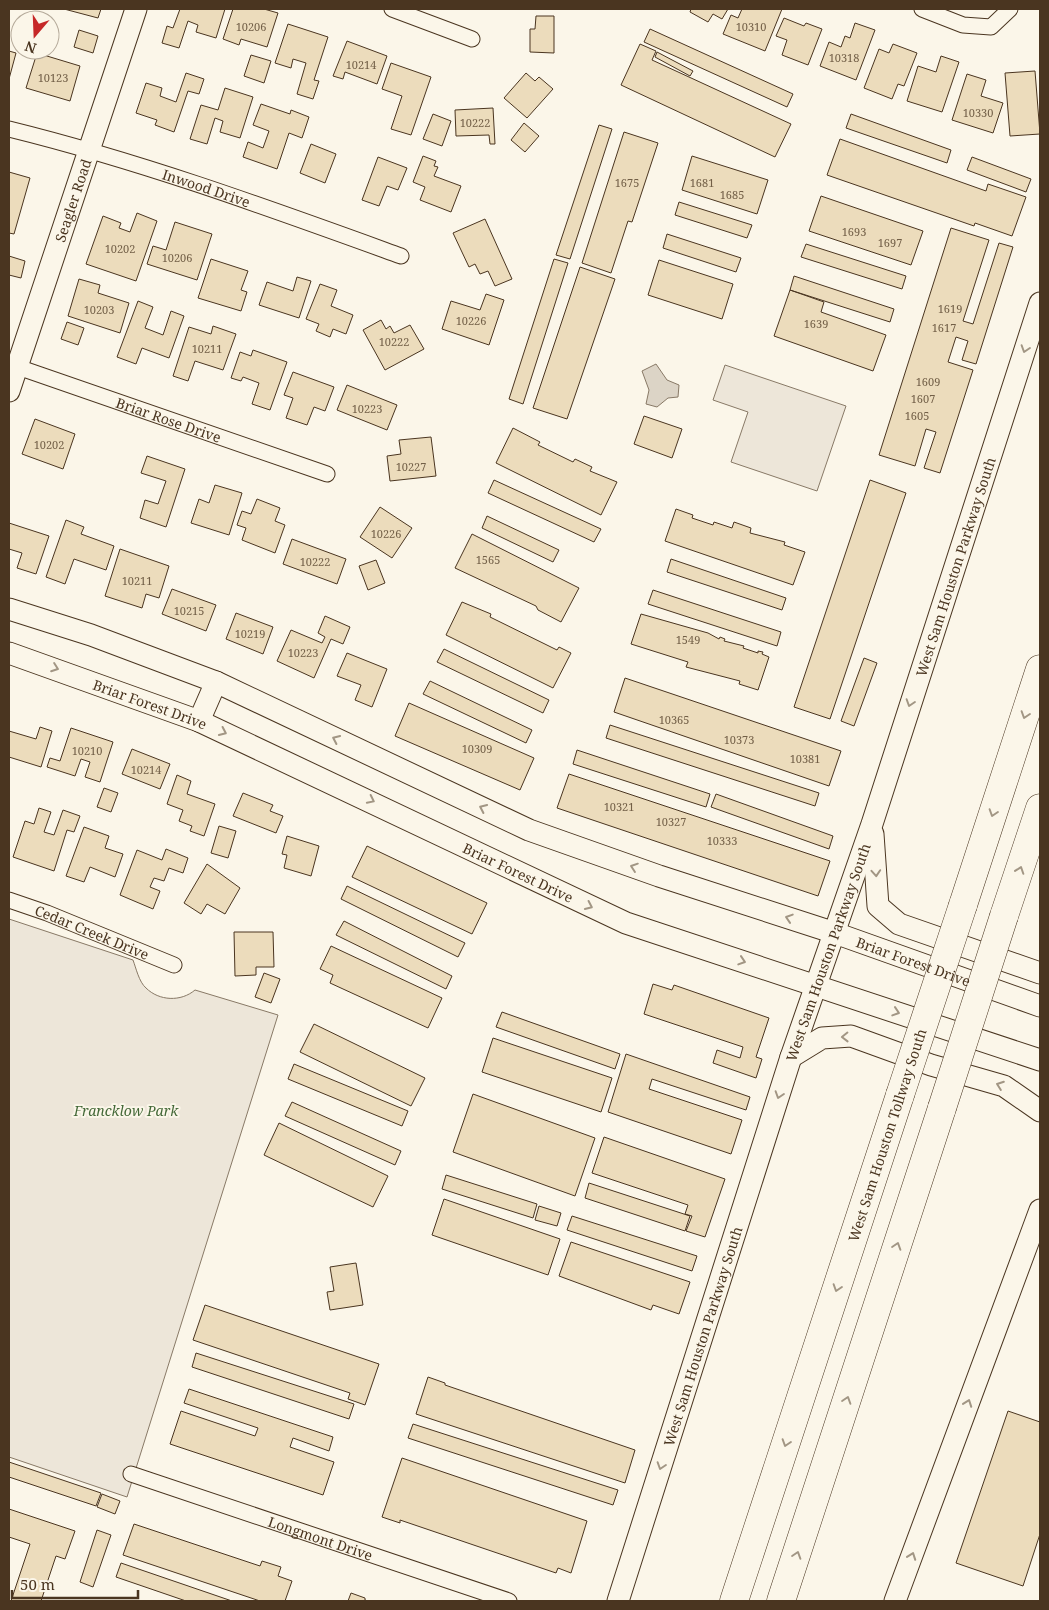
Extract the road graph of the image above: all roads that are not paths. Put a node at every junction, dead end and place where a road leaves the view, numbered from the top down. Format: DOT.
graph roads {
  1 [pos="136,9"];
  2 [pos="392,9"];
  3 [pos="922,9"];
  4 [pos="1010,9"];
  5 [pos="472,39"];
  6 [pos="9,129"];
  7 [pos="89,149"];
  8 [pos="401,256"];
  9 [pos="1040,303"];
  10 [pos="13,365"];
  11 [pos="9,391"];
  12 [pos="327,474"];
  13 [pos="9,609"];
  14 [pos="9,653"];
  15 [pos="1040,669"];
  16 [pos="216,682"];
  17 [pos="199,721"];
  18 [pos="1040,808"];
  19 [pos="872,824"];
  20 [pos="9,900"];
  21 [pos="835,933"];
  22 [pos="174,965"];
  23 [pos="1040,974"];
  24 [pos="816,986"];
  25 [pos="1040,1006"];
  26 [pos="791,1057"];
  27 [pos="1040,1060"];
  28 [pos="1040,1111"];
  29 [pos="1040,1210"];
  30 [pos="132,1474"];
  31 [pos="509,1601"];
  32 [pos="618,1601"];
  33 [pos="734,1601"];
  34 [pos="782,1601"];
  35 [pos="894,1601"];
  1 -- 7 [label="main road, Seagler Road"];
  2 -- 5 [label="street"];
  3 -- 4 [label="street"];
  6 -- 7 [label="street, Inwood Drive"];
  7 -- 8 [label="street, Inwood Drive"];
  7 -- 10 [label="main road, Seagler Road"];
  9 -- 19 [label="main road, West Sam Houston Parkway South, one-way"];
  10 -- 11 [label="main road, Seagler Road"];
  10 -- 12 [label="street, Briar Rose Drive"];
  13 -- 16 [label="main road, Briar Forest Drive"];
  14 -- 17 [label="main road, Briar Forest Drive, one-way"];
  15 -- 33 [label="highway, West Sam Houston Tollway South, one-way, bridge"];
  16 -- 17 [label="main road"];
  21 -- 16 [label="main road, Briar Forest Drive, one-way"];
  17 -- 24 [label="main road, Briar Forest Drive, one-way"];
  34 -- 18 [label="highway, one-way, bridge"];
  19 -- 21 [label="main road, West Sam Houston Parkway South"];
  19 -- 23 [label="main road, one-way"];
  20 -- 22 [label="street, Cedar Creek Drive"];
  21 -- 24 [label="main road, West Sam Houston Parkway South"];
  21 -- 25 [label="main road, Briar Forest Drive"];
  24 -- 26 [label="main road, West Sam Houston Parkway South"];
  24 -- 27 [label="main road, Briar Forest Drive, one-way"];
  28 -- 26 [label="main road, one-way"];
  26 -- 32 [label="main road, West Sam Houston Parkway South, one-way"];
  35 -- 29 [label="main road, one-way"];
  30 -- 31 [label="street, Longmont Drive"];
}
